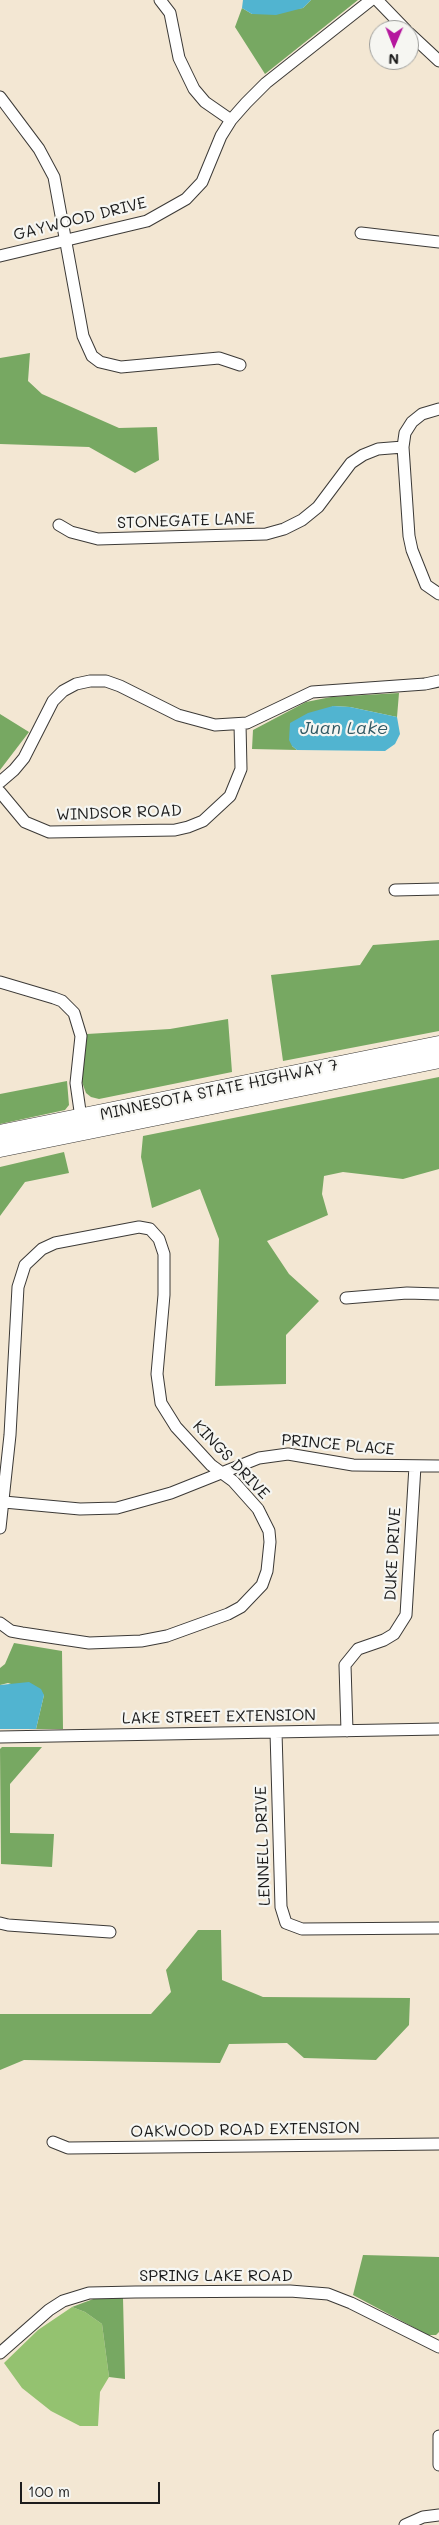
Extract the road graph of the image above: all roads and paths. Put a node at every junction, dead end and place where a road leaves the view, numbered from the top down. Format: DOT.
graph roads {
  1 [pos="160,0"];
  2 [pos="372,0"];
  3 [pos="377,0"];
  4 [pos="396,20"];
  5 [pos="419,42"];
  6 [pos="439,61"];
  7 [pos="0,97"];
  8 [pos="231,120"];
  9 [pos="362,233"];
  10 [pos="66,240"];
  11 [pos="439,242"];
  12 [pos="0,256"];
  13 [pos="240,365"];
  14 [pos="439,409"];
  15 [pos="404,447"];
  16 [pos="59,525"];
  17 [pos="439,594"];
  18 [pos="439,681"];
  19 [pos="240,724"];
  20 [pos="0,782"];
  21 [pos="0,792"];
  22 [pos="439,889"];
  23 [pos="395,890"];
  24 [pos="0,982"];
  25 [pos="439,1045"];
  26 [pos="439,1059"];
  27 [pos="81,1118"];
  28 [pos="0,1134"];
  29 [pos="0,1148"];
  30 [pos="439,1294"];
  31 [pos="346,1298"];
  32 [pos="415,1466"];
  33 [pos="439,1466"];
  34 [pos="223,1474"];
  35 [pos="4,1502"];
  36 [pos="0,1528"];
  37 [pos="0,1623"];
  38 [pos="439,1730"];
  39 [pos="347,1731"];
  40 [pos="276,1732"];
  41 [pos="0,1737"];
  42 [pos="0,1923"];
  43 [pos="439,1928"];
  44 [pos="110,1932"];
  45 [pos="53,2142"];
  46 [pos="439,2144"];
  47 [pos="439,2347"];
  48 [pos="0,2353"];
  49 [pos="439,2436"];
  50 [pos="439,2465"];
  51 [pos="439,2515"];
  52 [pos="406,2525"];
  1 -- 8 [label="street"];
  2 -- 8 [label="street, GAYWOOD DRIVE"];
  3 -- 4 [label="street"];
  5 -- 6 [label="street"];
  7 -- 10 [label="street"];
  8 -- 10 [label="street, GAYWOOD DRIVE"];
  9 -- 11 [label="street"];
  10 -- 12 [label="street, GAYWOOD DRIVE"];
  10 -- 13 [label="street"];
  14 -- 15 [label="street"];
  15 -- 16 [label="street, STONEGATE LANE"];
  15 -- 17 [label="street"];
  18 -- 19 [label="street"];
  19 -- 20 [label="street"];
  19 -- 21 [label="street, WINDSOR ROAD"];
  22 -- 23 [label="street"];
  24 -- 27 [label="street"];
  25 -- 27 [label="main road, MINNESOTA STATE HIGHWAY 7"];
  26 -- 29 [label="main road, MINNESOTA STATE HIGHWAY 7"];
  27 -- 28 [label="main road, MINNESOTA STATE HIGHWAY 7"];
  30 -- 31 [label="street"];
  32 -- 33 [label="street, PRINCE PLACE"];
  32 -- 34 [label="street, PRINCE PLACE"];
  32 -- 39 [label="street, DUKE DRIVE"];
  34 -- 35 [label="street, PRINCE PLACE"];
  34 -- 35 [label="street, KINGS DRIVE"];
  34 -- 37 [label="street, KINGS DRIVE"];
  35 -- 36 [label="street"];
  38 -- 39 [label="street, LAKE STREET EXTENSION"];
  39 -- 40 [label="street, LAKE STREET EXTENSION"];
  40 -- 41 [label="street, LAKE STREET EXTENSION"];
  40 -- 43 [label="street, LENNELL DRIVE"];
  42 -- 44 [label="street"];
  45 -- 46 [label="street, OAKWOOD ROAD EXTENSION"];
  47 -- 48 [label="street, SPRING LAKE ROAD"];
  49 -- 50 [label="street"];
  51 -- 52 [label="street"];
}
